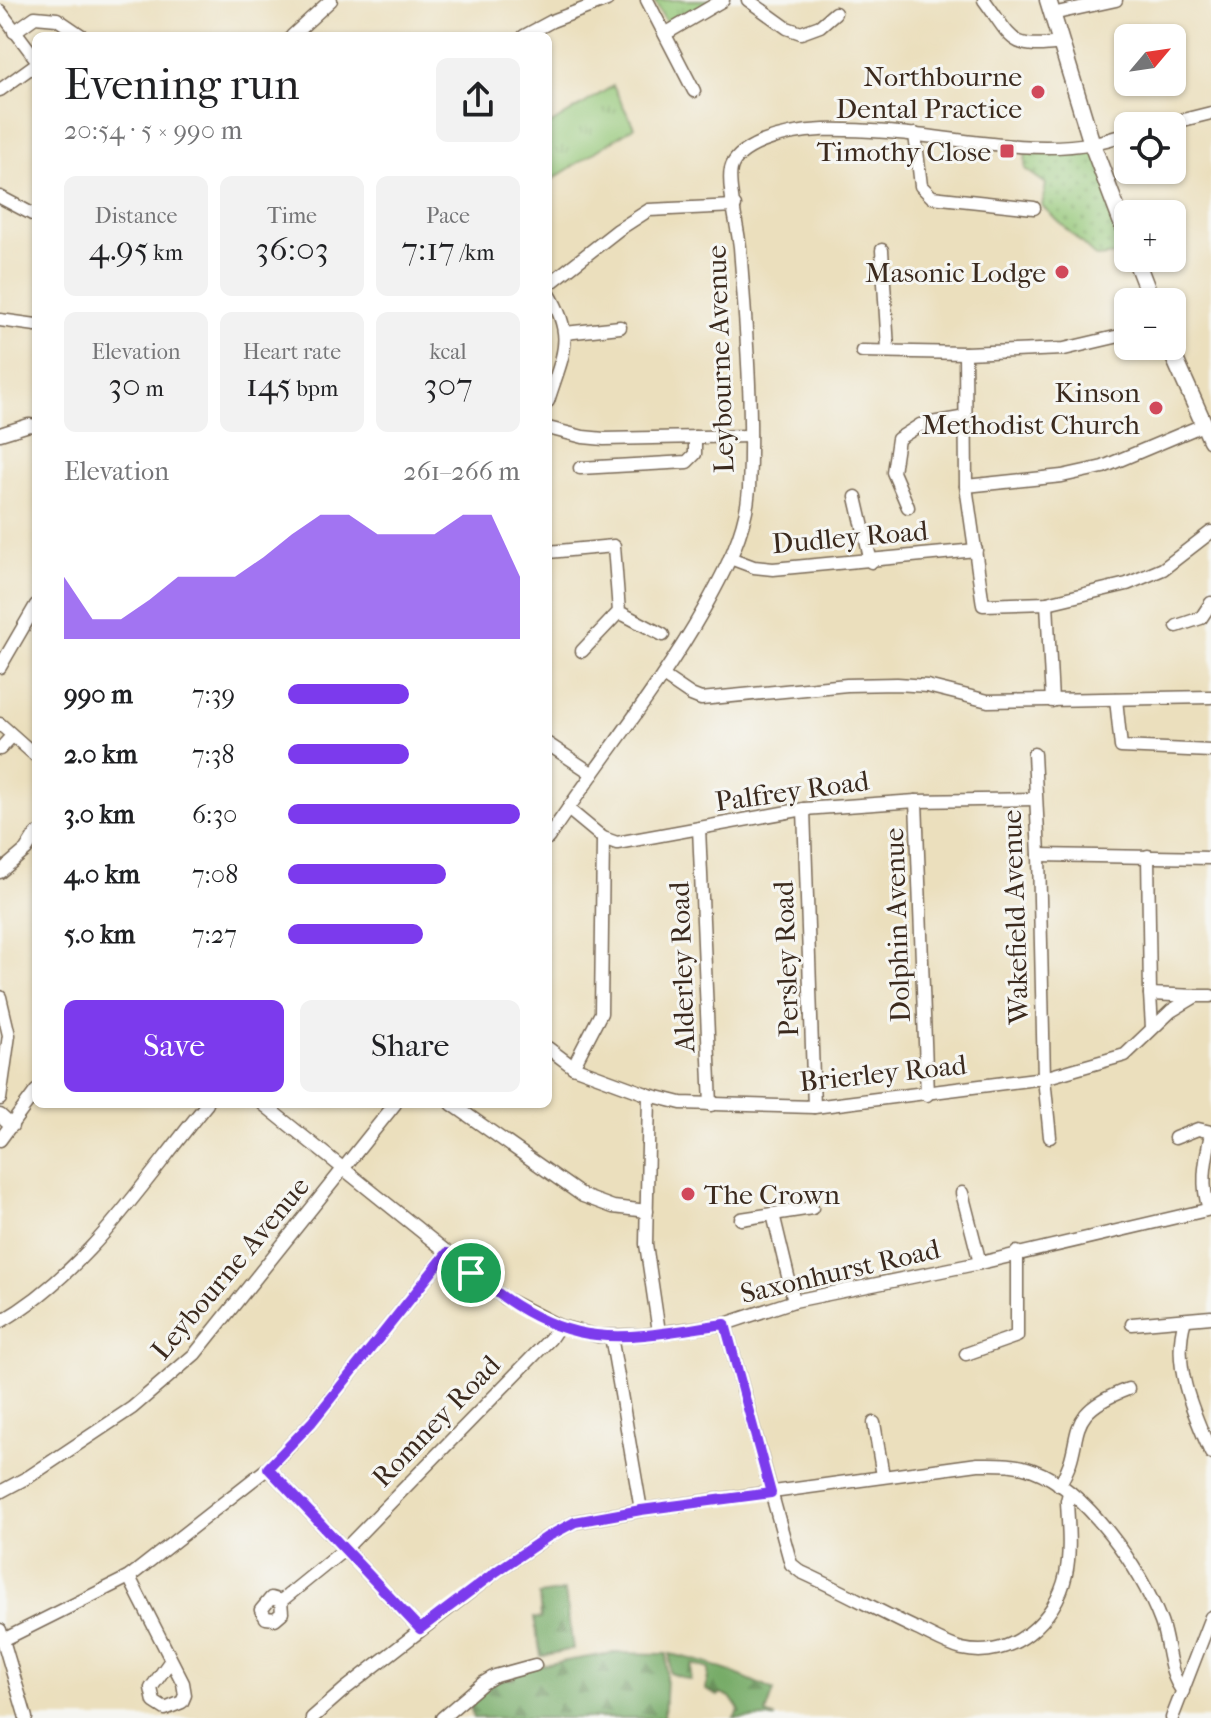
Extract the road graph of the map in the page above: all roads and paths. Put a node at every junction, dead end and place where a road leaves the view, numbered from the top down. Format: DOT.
graph roads {
  1 [pos="331,0"];
  2 [pos="605,0"];
  3 [pos="647,0"];
  4 [pos="723,0"];
  5 [pos="748,0"];
  6 [pos="984,0"];
  7 [pos="1116,0"];
  8 [pos="1050,7"];
  9 [pos="0,11"];
  10 [pos="835,13"];
  11 [pos="14,32"];
  12 [pos="76,32"];
  13 [pos="296,32"];
  14 [pos="531,32"];
  15 [pos="665,34"];
  16 [pos="1061,43"];
  17 [pos="32,57"];
  18 [pos="32,65"];
  19 [pos="0,90"];
  20 [pos="694,91"];
  21 [pos="1211,113"];
  22 [pos="1186,119"];
  23 [pos="915,134"];
  24 [pos="1114,138"];
  25 [pos="1092,144"];
  26 [pos="0,197"];
  27 [pos="1114,202"];
  28 [pos="735,206"];
  29 [pos="1034,208"];
  30 [pos="32,214"];
  31 [pos="878,258"];
  32 [pos="552,282"];
  33 [pos="552,299"];
  34 [pos="0,320"];
  35 [pos="32,324"];
  36 [pos="620,327"];
  37 [pos="565,333"];
  38 [pos="1114,337"];
  39 [pos="862,351"];
  40 [pos="965,353"];
  41 [pos="881,354"];
  42 [pos="1175,360"];
  43 [pos="552,385"];
  44 [pos="966,417"];
  45 [pos="32,425"];
  46 [pos="552,429"];
  47 [pos="1207,432"];
  48 [pos="0,434"];
  49 [pos="750,436"];
  50 [pos="695,437"];
  51 [pos="580,468"];
  52 [pos="966,486"];
  53 [pos="856,497"];
  54 [pos="908,507"];
  55 [pos="1211,532"];
  56 [pos="976,550"];
  57 [pos="552,552"];
  58 [pos="730,558"];
  59 [pos="871,562"];
  60 [pos="1047,603"];
  61 [pos="1211,603"];
  62 [pos="32,612"];
  63 [pos="619,612"];
  64 [pos="1177,626"];
  65 [pos="663,635"];
  66 [pos="582,651"];
  67 [pos="0,667"];
  68 [pos="663,676"];
  69 [pos="1211,697"];
  70 [pos="1116,699"];
  71 [pos="1052,701"];
  72 [pos="0,724"];
  73 [pos="12,736"];
  74 [pos="552,747"];
  75 [pos="0,749"];
  76 [pos="1211,751"];
  77 [pos="32,753"];
  78 [pos="1034,754"];
  79 [pos="593,774"];
  80 [pos="1035,799"];
  81 [pos="916,801"];
  82 [pos="568,809"];
  83 [pos="804,809"];
  84 [pos="699,828"];
  85 [pos="552,832"];
  86 [pos="603,838"];
  87 [pos="32,840"];
  88 [pos="1039,855"];
  89 [pos="1148,856"];
  90 [pos="1211,858"];
  91 [pos="0,872"];
  92 [pos="1150,994"];
  93 [pos="1196,996"];
  94 [pos="1211,996"];
  95 [pos="0,997"];
  96 [pos="1152,1028"];
  97 [pos="552,1051"];
  98 [pos="573,1067"];
  99 [pos="1044,1078"];
  100 [pos="649,1095"];
  101 [pos="927,1095"];
  102 [pos="32,1097"];
  103 [pos="0,1099"];
  104 [pos="711,1105"];
  105 [pos="814,1107"];
  106 [pos="204,1108"];
  107 [pos="268,1108"];
  108 [pos="392,1108"];
  109 [pos="458,1108"];
  110 [pos="0,1115"];
  111 [pos="12,1126"];
  112 [pos="1211,1133"];
  113 [pos="1050,1137"];
  114 [pos="1175,1138"];
  115 [pos="0,1140"];
  116 [pos="343,1169"];
  117 [pos="962,1193"];
  118 [pos="812,1208"];
  119 [pos="1210,1209"];
  120 [pos="647,1211"];
  121 [pos="773,1214"];
  122 [pos="741,1219"];
  123 [pos="1017,1252"];
  124 [pos="447,1253"];
  125 [pos="980,1263"];
  126 [pos="794,1301"];
  127 [pos="1211,1317"];
  128 [pos="1185,1320"];
  129 [pos="0,1322"];
  130 [pos="725,1324"];
  131 [pos="1132,1324"];
  132 [pos="559,1326"];
  133 [pos="659,1332"];
  134 [pos="611,1336"];
  135 [pos="966,1354"];
  136 [pos="1128,1389"];
  137 [pos="874,1423"];
  138 [pos="1211,1453"];
  139 [pos="268,1468"];
  140 [pos="883,1476"];
  141 [pos="1064,1489"];
  142 [pos="0,1492"];
  143 [pos="771,1493"];
  144 [pos="641,1510"];
  145 [pos="345,1549"];
  146 [pos="129,1577"];
  147 [pos="281,1601"];
  148 [pos="1211,1617"];
  149 [pos="420,1629"];
  150 [pos="1,1635"];
  151 [pos="171,1660"];
  152 [pos="535,1665"];
  153 [pos="1183,1691"];
  154 [pos="26,1718"];
  155 [pos="312,1718"];
  156 [pos="442,1718"];
  157 [pos="1172,1718"];
  1 -- 13 [label="street"];
  2 -- 14 [label="street"];
  3 -- 15 [label="street"];
  4 -- 15 [label="street"];
  5 -- 10 [label="street"];
  6 -- 16 [label="street"];
  7 -- 8 [label="street"];
  8 -- 16 [label="main road"];
  9 -- 11 [label="street"];
  11 -- 12 [label="street"];
  11 -- 17 [label="street"];
  15 -- 20 [label="street"];
  16 -- 25 [label="main road"];
  18 -- 19 [label="street"];
  21 -- 22 [label="street"];
  23 -- 25 [label="street"];
  23 -- 28 [label="street, Leybourne Avenue"];
  23 -- 29 [label="street"];
  24 -- 25 [label="street"];
  25 -- 27 [label="main road"];
  26 -- 30 [label="street"];
  28 -- 32 [label="street"];
  28 -- 49 [label="street, Leybourne Avenue"];
  31 -- 41 [label="street"];
  33 -- 37 [label="street"];
  34 -- 35 [label="street"];
  36 -- 37 [label="street"];
  37 -- 43 [label="street"];
  38 -- 40 [label="street"];
  39 -- 41 [label="street"];
  40 -- 41 [label="street"];
  40 -- 44 [label="street"];
  42 -- 47 [label="main road"];
  44 -- 52 [label="street"];
  44 -- 54 [label="street"];
  45 -- 48 [label="street"];
  46 -- 50 [label="street"];
  47 -- 52 [label="street"];
  49 -- 50 [label="street"];
  49 -- 58 [label="street, Leybourne Avenue"];
  50 -- 51 [label="street"];
  52 -- 56 [label="street"];
  53 -- 59 [label="street"];
  55 -- 60 [label="street"];
  56 -- 59 [label="street, Dudley Road"];
  56 -- 60 [label="street"];
  57 -- 63 [label="street"];
  58 -- 59 [label="street, Dudley Road"];
  58 -- 68 [label="street, Leybourne Avenue"];
  60 -- 71 [label="street"];
  61 -- 64 [label="street"];
  62 -- 67 [label="street"];
  63 -- 65 [label="street"];
  63 -- 66 [label="street"];
  68 -- 71 [label="street"];
  68 -- 79 [label="street, Leybourne Avenue"];
  69 -- 70 [label="street"];
  70 -- 71 [label="street"];
  70 -- 76 [label="street"];
  72 -- 73 [label="street"];
  73 -- 75 [label="street"];
  73 -- 77 [label="street"];
  74 -- 79 [label="street"];
  78 -- 80 [label="street, Wakefield Avenue"];
  79 -- 82 [label="street, Leybourne Avenue"];
  80 -- 81 [label="street, Palfrey Road"];
  80 -- 88 [label="street, Wakefield Avenue"];
  81 -- 83 [label="street, Palfrey Road"];
  81 -- 101 [label="street, Dolphin Avenue"];
  82 -- 85 [label="street, Leybourne Avenue"];
  82 -- 86 [label="street"];
  83 -- 84 [label="street, Palfrey Road"];
  83 -- 105 [label="street, Persley Road"];
  84 -- 86 [label="street, Palfrey Road"];
  84 -- 104 [label="street, Alderley Road"];
  86 -- 98 [label="street"];
  87 -- 91 [label="street"];
  88 -- 89 [label="street"];
  88 -- 99 [label="street, Wakefield Avenue"];
  89 -- 90 [label="street"];
  89 -- 92 [label="street"];
  92 -- 93 [label="street"];
  92 -- 96 [label="street"];
  93 -- 94 [label="street"];
  93 -- 96 [label="street, Brierley Road"];
  95 -- 103 [label="street"];
  96 -- 99 [label="street, Brierley Road"];
  97 -- 98 [label="street, Brierley Road"];
  98 -- 100 [label="street, Brierley Road"];
  99 -- 101 [label="street, Brierley Road"];
  99 -- 113 [label="street, Wakefield Avenue"];
  100 -- 104 [label="street, Brierley Road"];
  100 -- 120 [label="street"];
  101 -- 105 [label="street, Brierley Road"];
  102 -- 111 [label="street"];
  104 -- 105 [label="street, Brierley Road"];
  106 -- 129 [label="street"];
  107 -- 116 [label="street, Saxonhurst Road"];
  108 -- 116 [label="street, Leybourne Avenue"];
  109 -- 120 [label="street"];
  110 -- 111 [label="street"];
  111 -- 115 [label="street"];
  112 -- 114 [label="street"];
  112 -- 119 [label="street"];
  116 -- 124 [label="street, Saxonhurst Road"];
  116 -- 142 [label="street, Leybourne Avenue"];
  117 -- 125 [label="street"];
  118 -- 121 [label="street"];
  119 -- 123 [label="street, Saxonhurst Road"];
  120 -- 133 [label="street"];
  121 -- 122 [label="street"];
  121 -- 126 [label="street"];
  123 -- 125 [label="street, Saxonhurst Road"];
  123 -- 135 [label="street"];
  124 -- 132 [label="street, Saxonhurst Road"];
  124 -- 139 [label="street"];
  125 -- 126 [label="street, Saxonhurst Road"];
  126 -- 130 [label="street, Saxonhurst Road"];
  127 -- 128 [label="street"];
  128 -- 131 [label="street"];
  128 -- 138 [label="street"];
  130 -- 133 [label="street, Saxonhurst Road"];
  130 -- 143 [label="street"];
  132 -- 134 [label="street, Saxonhurst Road"];
  132 -- 145 [label="street, Romney Road"];
  133 -- 134 [label="street, Saxonhurst Road"];
  134 -- 144 [label="street"];
  136 -- 141 [label="street"];
  137 -- 140 [label="street"];
  139 -- 145 [label="street"];
  139 -- 146 [label="street"];
  140 -- 141 [label="street"];
  140 -- 143 [label="street"];
  141 -- 143 [label="street"];
  141 -- 153 [label="street"];
  143 -- 144 [label="street"];
  144 -- 149 [label="street"];
  145 -- 147 [label="street, Romney Road"];
  145 -- 149 [label="street"];
  146 -- 150 [label="street"];
  146 -- 151 [label="street"];
  148 -- 153 [label="street"];
  149 -- 155 [label="street"];
  150 -- 154 [label="street"];
  152 -- 156 [label="street"];
  153 -- 157 [label="street"];
}
